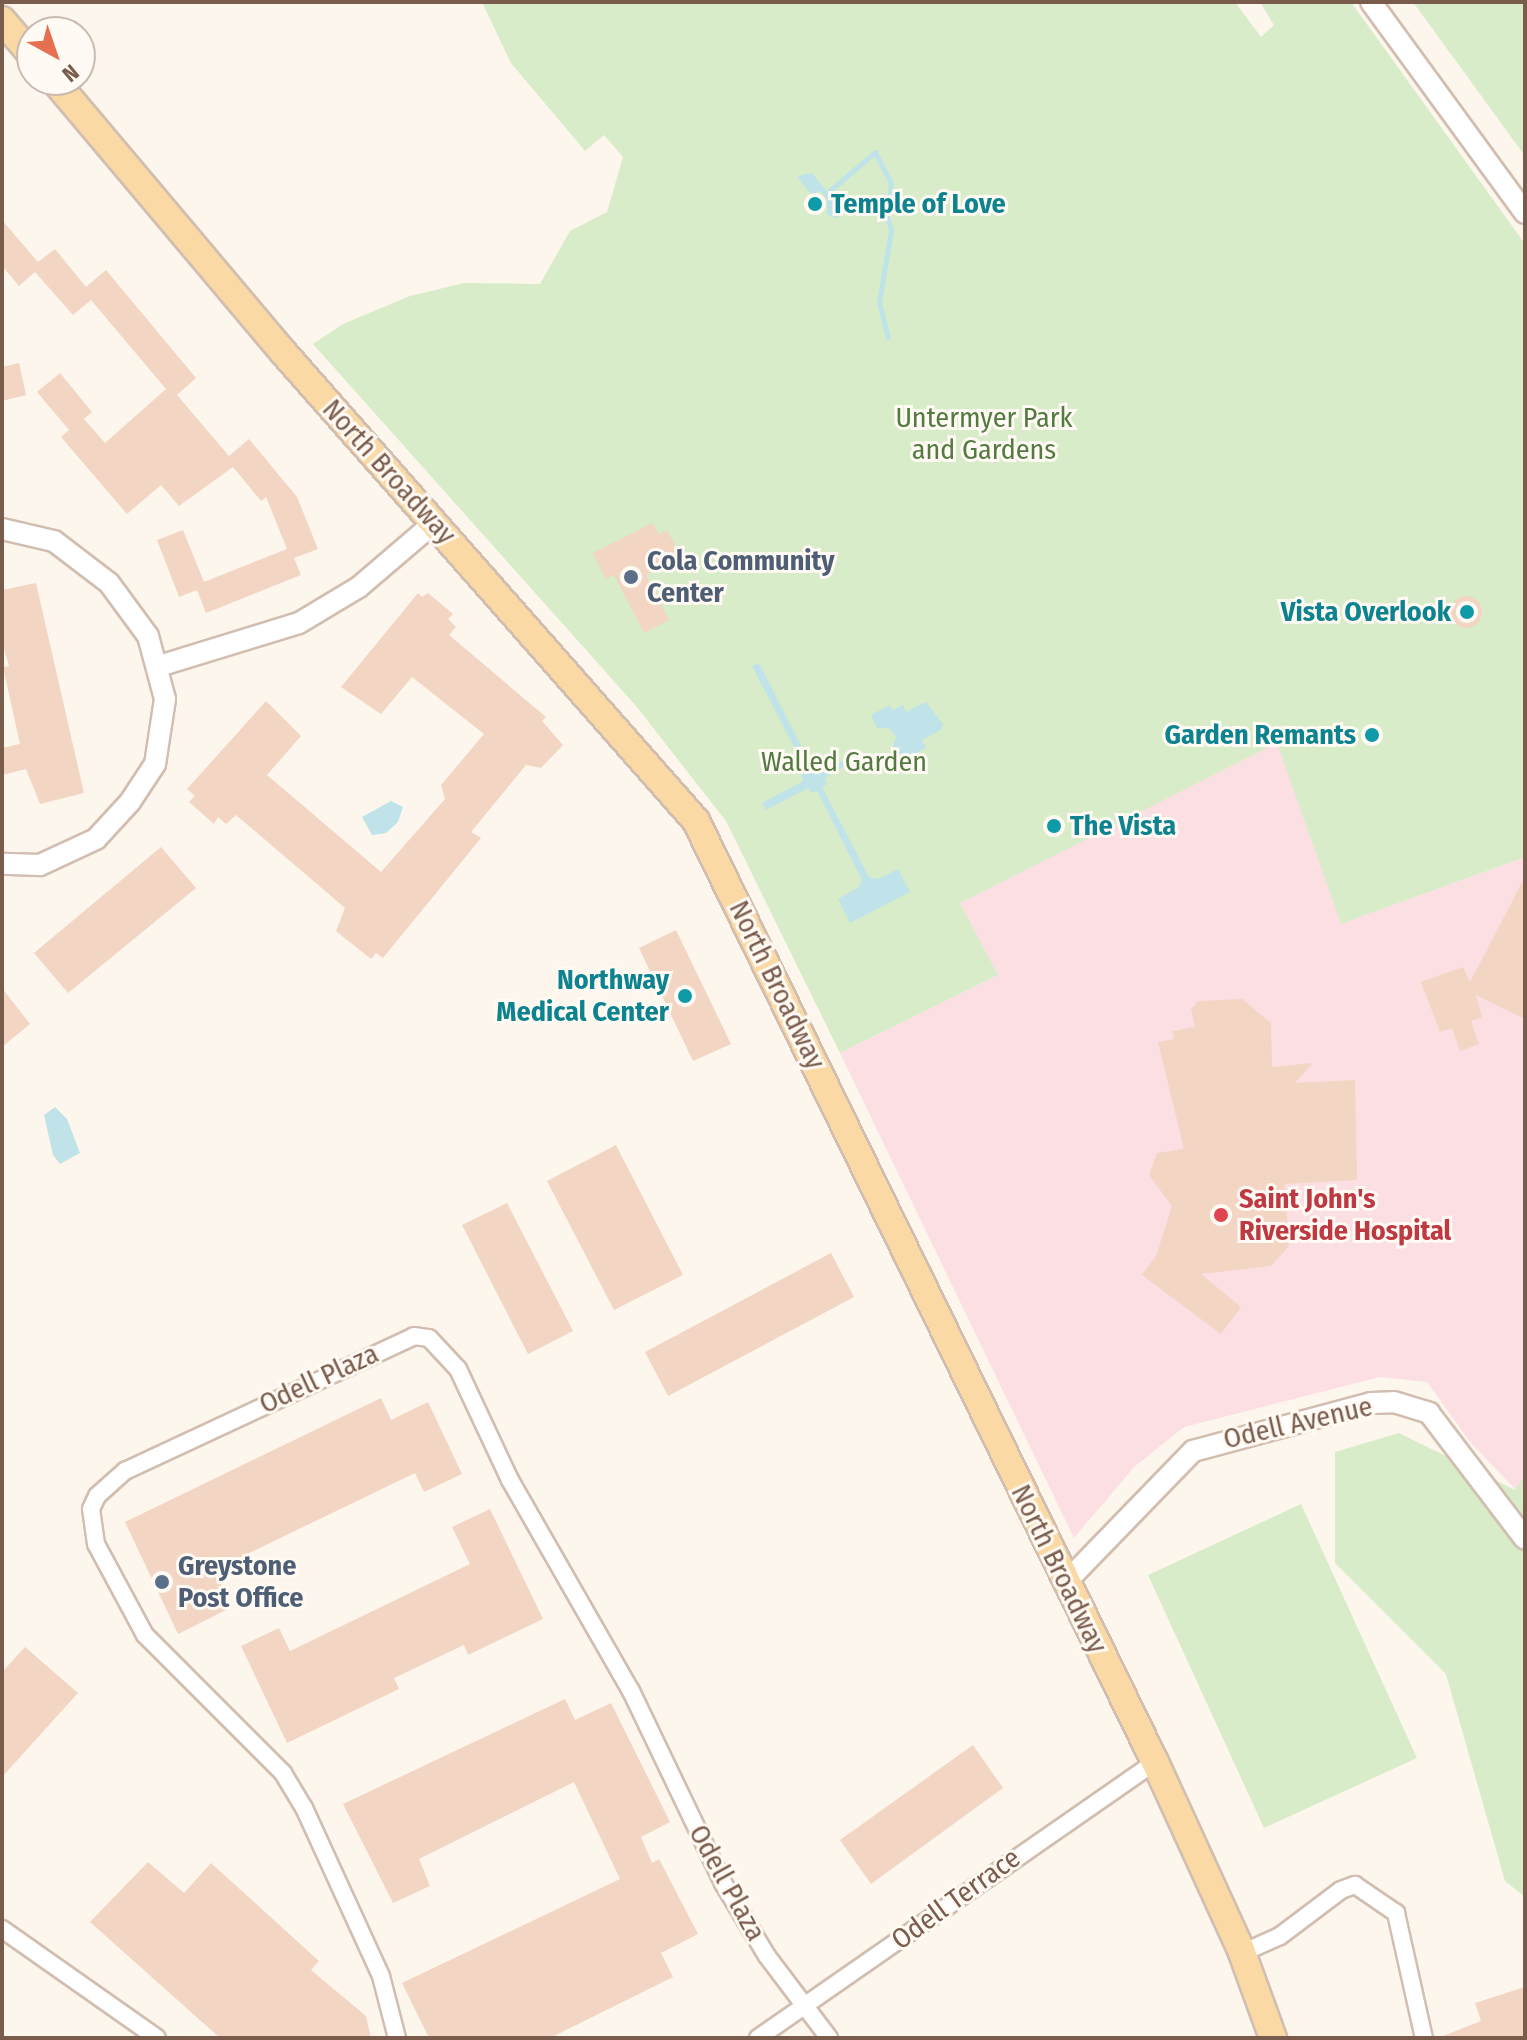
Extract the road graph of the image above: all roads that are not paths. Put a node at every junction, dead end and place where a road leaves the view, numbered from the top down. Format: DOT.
graph roads {
  1 [pos="1371,2"];
  2 [pos="2,20"];
  3 [pos="16,36"];
  4 [pos="68,96"];
  5 [pos="1525,213"];
  6 [pos="434,523"];
  7 [pos="2,529"];
  8 [pos="159,666"];
  9 [pos="2,864"];
  10 [pos="1525,1539"];
  11 [pos="1065,1583"];
  12 [pos="1155,1762"];
  13 [pos="2,1929"];
  14 [pos="1242,1953"];
  15 [pos="806,2006"];
  16 [pos="157,2038"];
  17 [pos="397,2038"];
  18 [pos="758,2038"];
  19 [pos="829,2038"];
  20 [pos="1273,2038"];
  21 [pos="1424,2038"];
  1 -- 5 [label="street"];
  2 -- 3 [label="main road"];
  4 -- 6 [label="main road, North Broadway"];
  6 -- 8 [label="street"];
  6 -- 11 [label="main road, North Broadway"];
  7 -- 8 [label="street"];
  8 -- 9 [label="street"];
  10 -- 11 [label="street, Odell Avenue"];
  11 -- 12 [label="main road, North Broadway"];
  12 -- 14 [label="main road, North Broadway"];
  12 -- 15 [label="street, Odell Terrace"];
  13 -- 16 [label="street"];
  14 -- 20 [label="main road, North Broadway"];
  14 -- 21 [label="street"];
  15 -- 17 [label="street, Odell Plaza"];
  15 -- 18 [label="street, Odell Terrace"];
  15 -- 19 [label="street, Odell Plaza"];
}
